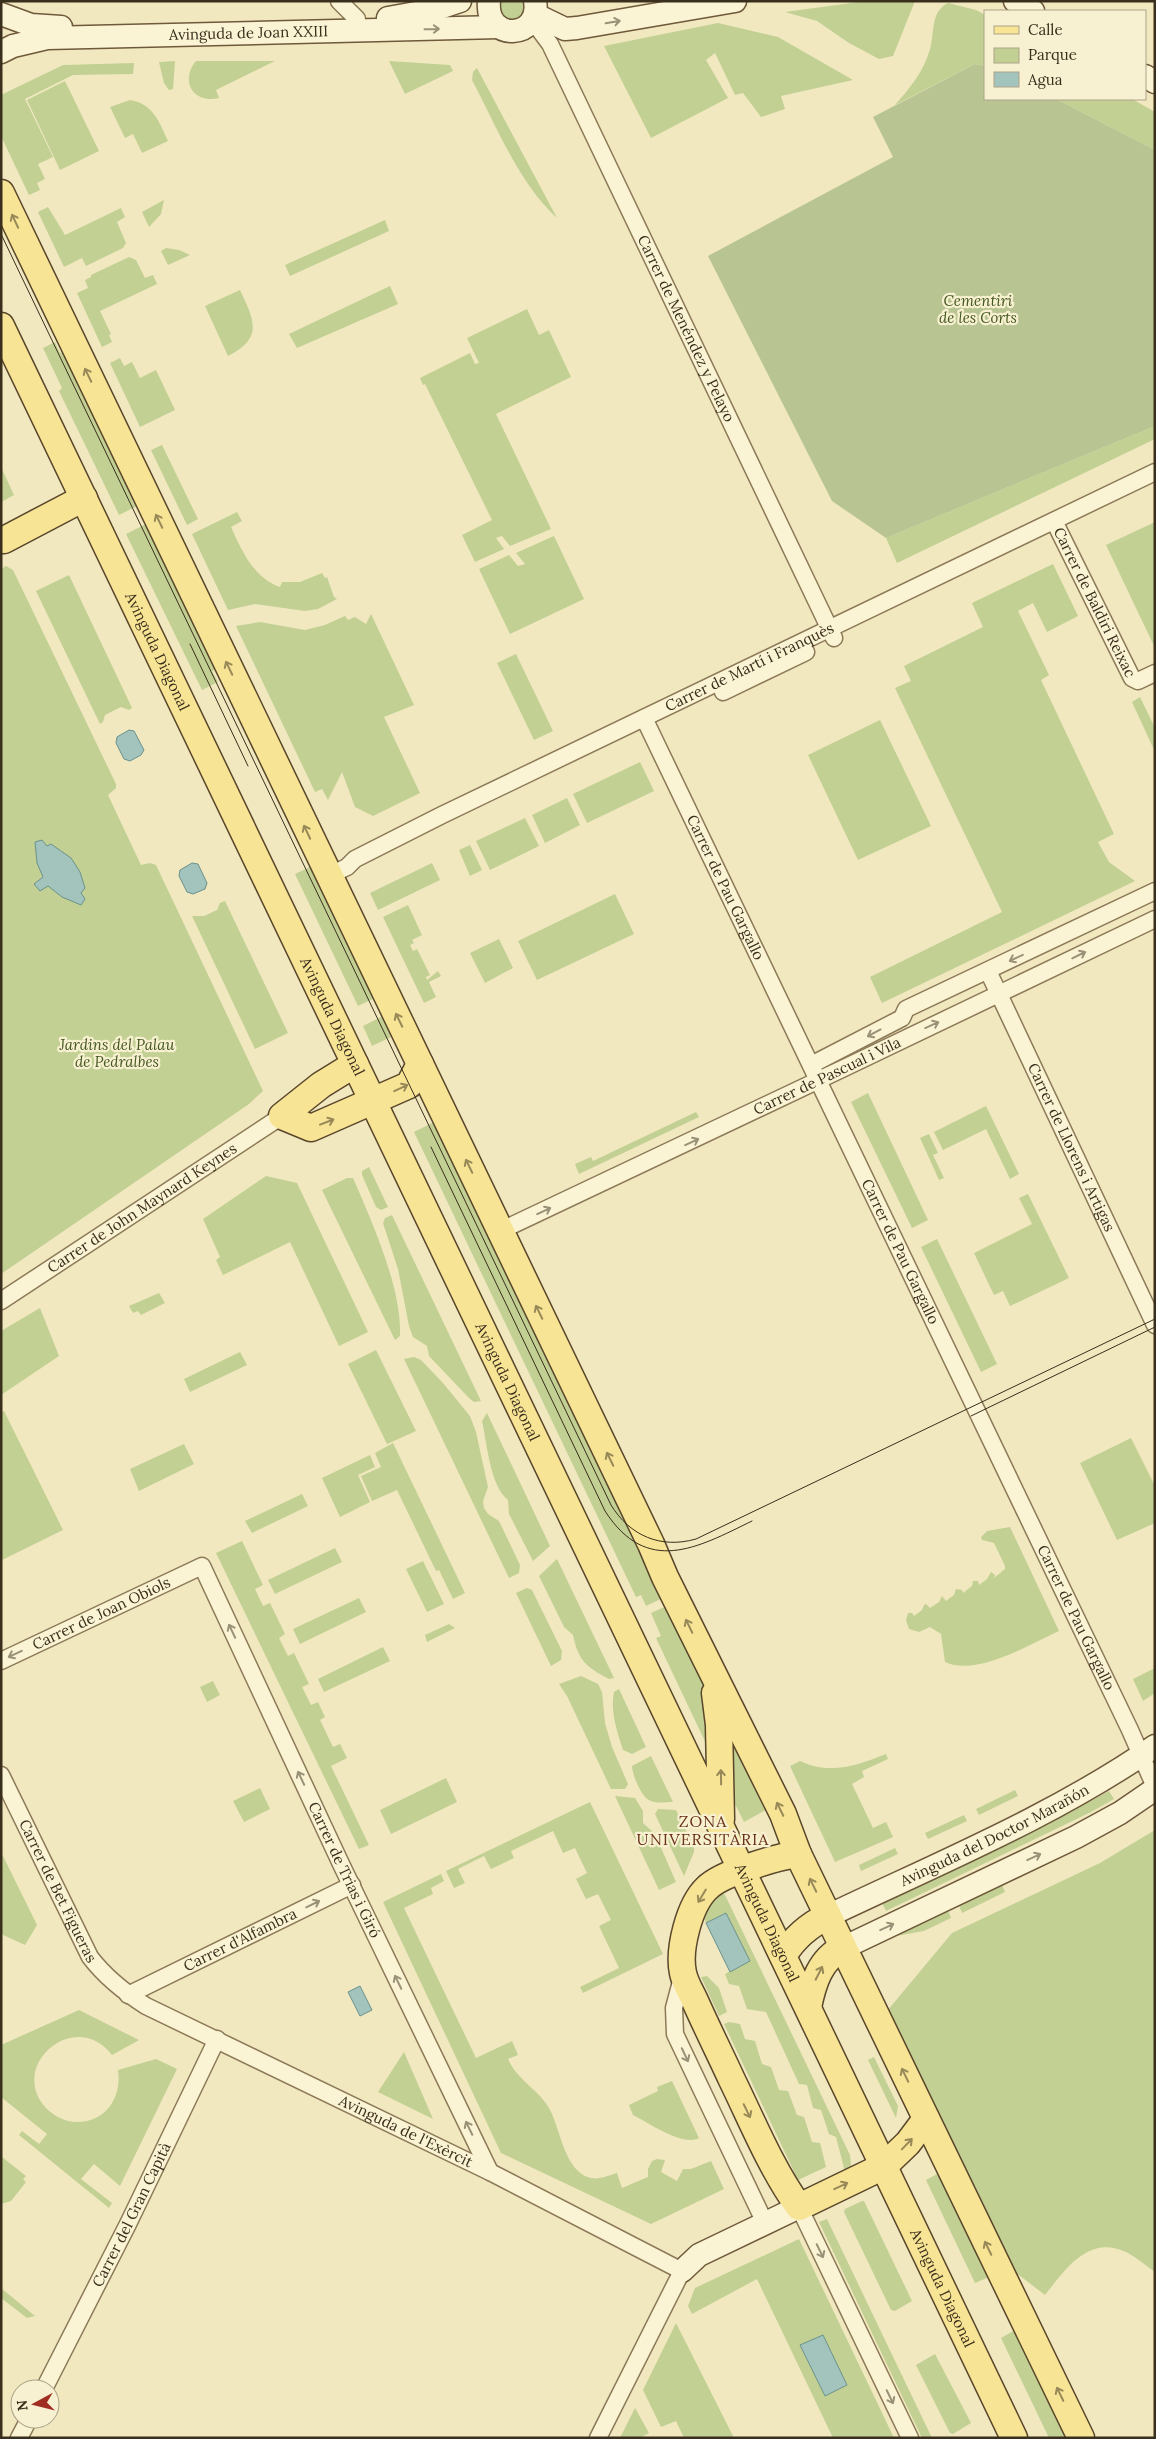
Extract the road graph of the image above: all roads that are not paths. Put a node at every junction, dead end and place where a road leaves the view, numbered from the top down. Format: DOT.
graph roads {
  1 [pos="339,1"];
  2 [pos="460,1"];
  3 [pos="489,1"];
  4 [pos="643,1"];
  5 [pos="735,1"];
  6 [pos="1015,1"];
  7 [pos="1031,10"];
  8 [pos="535,11"];
  9 [pos="1,14"];
  10 [pos="357,19"];
  11 [pos="499,28"];
  12 [pos="1,52"];
  13 [pos="1,193"];
  14 [pos="1,326"];
  15 [pos="1155,472"];
  16 [pos="1155,484"];
  17 [pos="84,498"];
  18 [pos="1057,526"];
  19 [pos="2,541"];
  20 [pos="832,633"];
  21 [pos="1155,673"];
  22 [pos="647,723"];
  23 [pos="338,872"];
  24 [pos="1155,891"];
  25 [pos="1155,919"];
  26 [pos="988,971"];
  27 [pos="999,994"];
  28 [pos="902,1018"];
  29 [pos="912,1034"];
  30 [pos="355,1064"];
  31 [pos="420,1064"];
  32 [pos="811,1065"];
  33 [pos="819,1081"];
  34 [pos="373,1101"];
  35 [pos="282,1116"];
  36 [pos="500,1232"];
  37 [pos="1,1302"];
  38 [pos="1155,1325"];
  39 [pos="202,1566"];
  40 [pos="1,1661"];
  41 [pos="710,1670"];
  42 [pos="1148,1751"];
  43 [pos="1,1775"];
  44 [pos="1155,1788"];
  45 [pos="721,1826"];
  46 [pos="798,1854"];
  47 [pos="742,1870"];
  48 [pos="352,1886"];
  49 [pos="828,1916"];
  50 [pos="844,1948"];
  51 [pos="783,1956"];
  52 [pos="684,1974"];
  53 [pos="128,1995"];
  54 [pos="808,2007"];
  55 [pos="217,2039"];
  56 [pos="926,2119"];
  57 [pos="884,2166"];
  58 [pos="490,2172"];
  59 [pos="799,2207"];
  60 [pos="765,2223"];
  61 [pos="682,2270"];
  62 [pos="49,2379"];
  63 [pos="598,2438"];
  64 [pos="910,2438"];
  65 [pos="1014,2438"];
  66 [pos="1081,2438"];
  1 -- 10 [label="street"];
  2 -- 10 [label="street, Avinguda de Joan XXIII"];
  3 -- 11 [label="street"];
  4 -- 8 [label="street"];
  8 -- 5 [label="street, one-way"];
  6 -- 7 [label="street"];
  8 -- 11 [label="street, Avinguda de Joan XXIII"];
  8 -- 20 [label="street, Carrer de Menéndez y Pelayo"];
  9 -- 10 [label="street, Avinguda de Joan XXIII"];
  12 -- 11 [label="street, Avinguda de Joan XXIII, one-way"];
  23 -- 13 [label="main road, one-way"];
  14 -- 17 [label="main road, Avinguda Diagonal"];
  15 -- 18 [label="street, Carrer de Martí i Franquès"];
  16 -- 18 [label="street, Carrer de Martí i Franquès"];
  17 -- 19 [label="main road"];
  17 -- 30 [label="main road, Avinguda Diagonal"];
  18 -- 20 [label="street, Carrer de Martí i Franquès"];
  18 -- 21 [label="street, Carrer de Baldiri Reixac"];
  20 -- 22 [label="street, Carrer de Martí i Franquès"];
  22 -- 23 [label="street, Carrer de Martí i Franquès"];
  22 -- 32 [label="street, Carrer de Pau Gargallo"];
  31 -- 23 [label="main road, one-way"];
  24 -- 26 [label="street, Carrer de Pascual i Vila, one-way"];
  27 -- 25 [label="street, Carrer de Pascual i Vila, one-way"];
  26 -- 27 [label="street, Carrer de Llorens i Artigas"];
  26 -- 28 [label="street, Carrer de Pascual i Vila"];
  29 -- 27 [label="street, Carrer de Pascual i Vila, one-way"];
  27 -- 38 [label="street, Carrer de Llorens i Artigas"];
  28 -- 29 [label="street"];
  28 -- 32 [label="street, Carrer de Pascual i Vila, one-way"];
  29 -- 33 [label="street, Carrer de Pascual i Vila"];
  30 -- 34 [label="main road, Avinguda Diagonal"];
  30 -- 35 [label="main road"];
  34 -- 31 [label="main road, one-way"];
  36 -- 31 [label="main road, one-way"];
  32 -- 33 [label="street, Carrer de Pau Gargallo"];
  36 -- 33 [label="street, Carrer de Pascual i Vila, one-way"];
  33 -- 42 [label="street, Carrer de Pau Gargallo"];
  35 -- 34 [label="main road, one-way"];
  34 -- 45 [label="main road, Avinguda Diagonal"];
  35 -- 37 [label="street, Carrer de John Maynard Keynes"];
  41 -- 36 [label="main road, one-way"];
  39 -- 40 [label="street, Carrer de Joan Obiols, one-way"];
  48 -- 39 [label="street, Carrer de Trias i Giró, one-way"];
  45 -- 41 [label="main road, one-way"];
  46 -- 41 [label="main road, one-way"];
  42 -- 44 [label="street, Carrer de Pau Gargallo"];
  42 -- 49 [label="street, Avinguda del Doctor Marañón"];
  43 -- 53 [label="street, Carrer de Bet Figueras"];
  50 -- 44 [label="street, one-way"];
  45 -- 47 [label="main road, Avinguda Diagonal"];
  46 -- 47 [label="main road"];
  49 -- 46 [label="main road, one-way"];
  47 -- 51 [label="main road, Avinguda Diagonal"];
  47 -- 52 [label="main road, one-way"];
  53 -- 48 [label="street, Carrer d'Alfambra, one-way"];
  58 -- 48 [label="street, Carrer de Trias i Giró, one-way"];
  49 -- 50 [label="main road"];
  49 -- 51 [label="main road"];
  54 -- 50 [label="main road, one-way"];
  56 -- 50 [label="main road, one-way"];
  51 -- 54 [label="main road, Avinguda Diagonal"];
  52 -- 59 [label="main road, one-way"];
  52 -- 60 [label="street, one-way"];
  53 -- 55 [label="street, Avinguda de l'Exèrcit"];
  54 -- 57 [label="main road, Avinguda Diagonal"];
  55 -- 58 [label="street, Avinguda de l'Exèrcit"];
  55 -- 62 [label="street, Carrer del Gran Capità"];
  57 -- 56 [label="main road, one-way"];
  66 -- 56 [label="main road, one-way"];
  59 -- 57 [label="main road, one-way"];
  57 -- 65 [label="main road, Avinguda Diagonal"];
  58 -- 61 [label="street, Avinguda de l'Exèrcit"];
  59 -- 60 [label="street"];
  59 -- 64 [label="street, one-way"];
  60 -- 61 [label="street"];
  61 -- 63 [label="street"];
}
